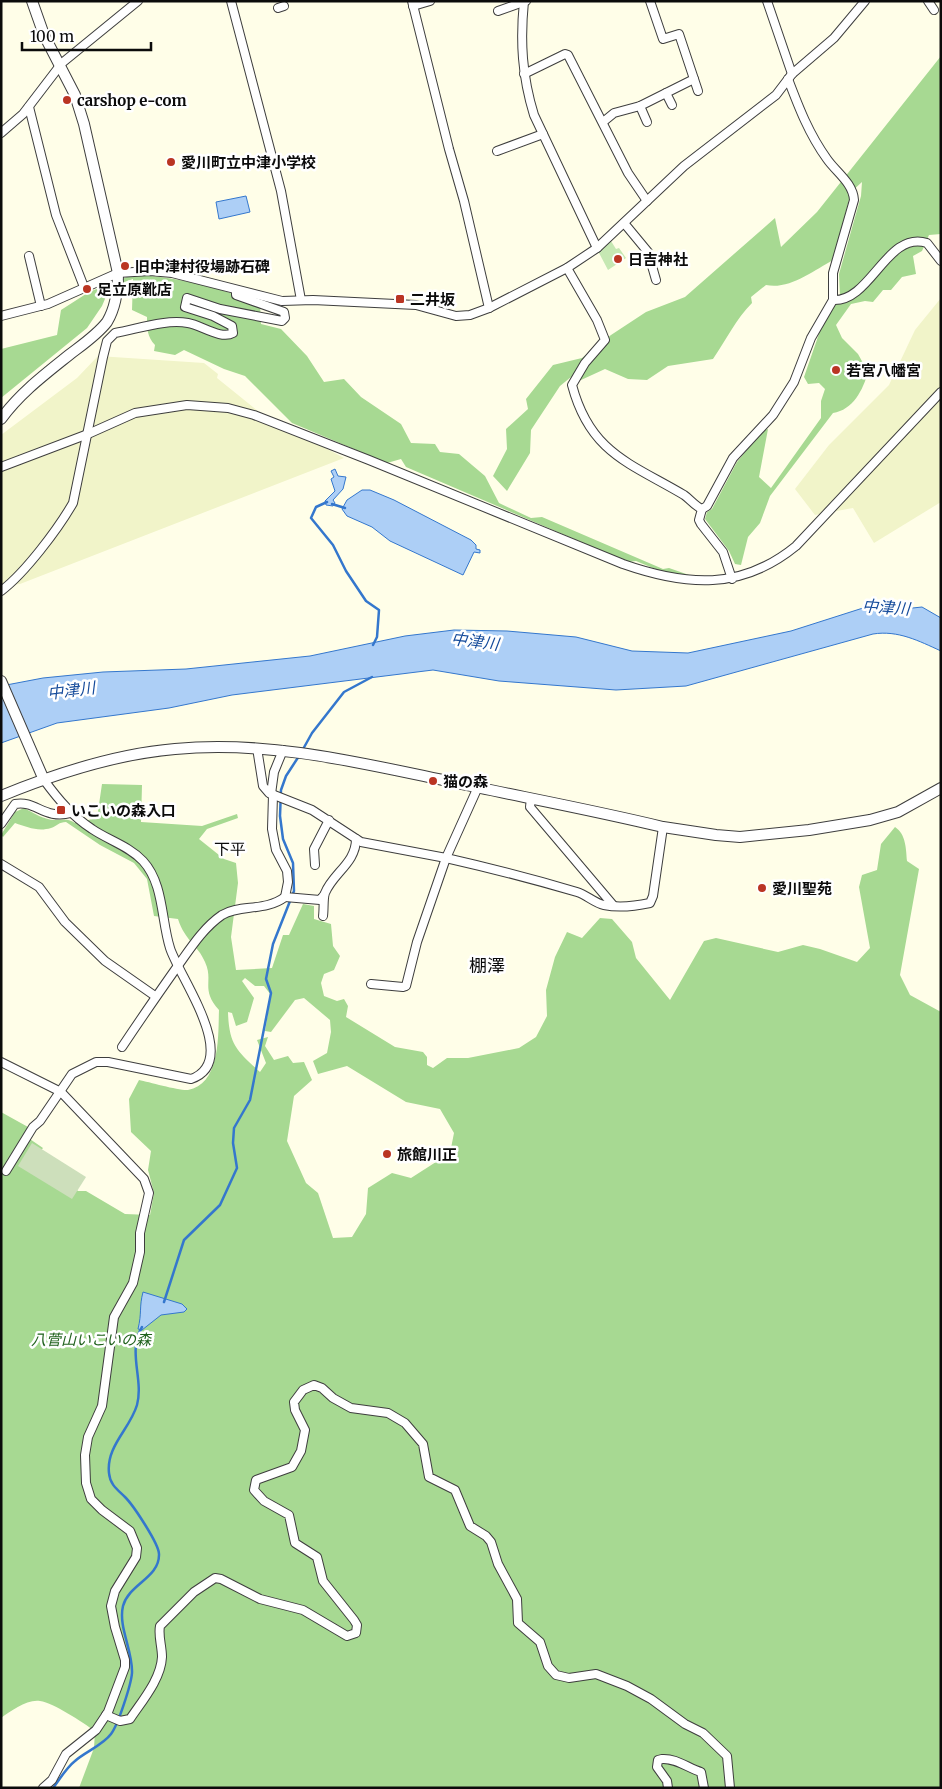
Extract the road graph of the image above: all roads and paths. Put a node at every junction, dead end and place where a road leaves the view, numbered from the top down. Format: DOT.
graph roads {
  1 [pos="32,1"];
  2 [pos="138,1"];
  3 [pos="231,1"];
  4 [pos="430,1"];
  5 [pos="650,1"];
  6 [pos="767,1"];
  7 [pos="865,1"];
  8 [pos="524,2"];
  9 [pos="413,4"];
  10 [pos="498,11"];
  11 [pos="60,66"];
  12 [pos="524,74"];
  13 [pos="790,77"];
  14 [pos="694,79"];
  15 [pos="698,91"];
  16 [pos="666,93"];
  17 [pos="672,105"];
  18 [pos="640,106"];
  19 [pos="29,107"];
  20 [pos="603,122"];
  21 [pos="647,122"];
  22 [pos="1,132"];
  23 [pos="543,134"];
  24 [pos="497,151"];
  25 [pos="647,202"];
  26 [pos="624,223"];
  27 [pos="597,248"];
  28 [pos="28,261"];
  29 [pos="941,261"];
  30 [pos="567,268"];
  31 [pos="118,273"];
  32 [pos="656,280"];
  33 [pos="84,287"];
  34 [pos="236,290"];
  35 [pos="302,300"];
  36 [pos="833,300"];
  37 [pos="41,306"];
  38 [pos="489,308"];
  39 [pos="1,316"];
  40 [pos="941,392"];
  41 [pos="1,419"];
  42 [pos="88,434"];
  43 [pos="1,467"];
  44 [pos="702,510"];
  45 [pos="732,579"];
  46 [pos="1,591"];
  47 [pos="1,681"];
  48 [pos="257,748"];
  49 [pos="283,750"];
  50 [pos="44,780"];
  51 [pos="478,787"];
  52 [pos="941,788"];
  53 [pos="273,795"];
  54 [pos="1,796"];
  55 [pos="531,798"];
  56 [pos="71,813"];
  57 [pos="329,820"];
  58 [pos="1,824"];
  59 [pos="663,827"];
  60 [pos="356,839"];
  61 [pos="446,858"];
  62 [pos="1,864"];
  63 [pos="315,865"];
  64 [pos="324,895"];
  65 [pos="287,898"];
  66 [pos="612,905"];
  67 [pos="323,916"];
  68 [pos="177,967"];
  69 [pos="371,984"];
  70 [pos="155,996"];
  71 [pos="122,1047"];
  72 [pos="1,1062"];
  73 [pos="61,1092"];
  74 [pos="6,1171"];
  75 [pos="109,1716"];
  76 [pos="43,1788"];
  77 [pos="668,1788"];
  78 [pos="704,1788"];
  79 [pos="730,1788"];
  1 -- 11 [label="street"];
  2 -- 11 [label="street"];
  3 -- 35 [label="street"];
  4 -- 9 [label="street"];
  5 -- 14 [label="street"];
  6 -- 13 [label="street"];
  7 -- 13 [label="street"];
  8 -- 10 [label="street"];
  8 -- 12 [label="street"];
  9 -- 38 [label="street"];
  11 -- 19 [label="street"];
  11 -- 31 [label="street"];
  12 -- 20 [label="street"];
  12 -- 23 [label="street"];
  13 -- 25 [label="street"];
  13 -- 36 [label="street"];
  14 -- 15 [label="street"];
  14 -- 16 [label="street"];
  16 -- 17 [label="street"];
  16 -- 18 [label="street"];
  18 -- 20 [label="street"];
  18 -- 21 [label="street"];
  19 -- 22 [label="street"];
  19 -- 33 [label="street"];
  20 -- 25 [label="street"];
  23 -- 24 [label="street"];
  23 -- 27 [label="street"];
  25 -- 26 [label="street"];
  26 -- 27 [label="street"];
  26 -- 32 [label="street"];
  27 -- 30 [label="street"];
  28 -- 37 [label="street"];
  29 -- 36 [label="street"];
  30 -- 38 [label="street"];
  30 -- 44 [label="street"];
  31 -- 33 [label="street"];
  31 -- 34 [label="street"];
  31 -- 41 [label="street"];
  33 -- 37 [label="street"];
  34 -- 35 [label="street"];
  34 -- 42 [label="street"];
  35 -- 38 [label="street"];
  36 -- 44 [label="street"];
  37 -- 39 [label="street"];
  40 -- 45 [label="street"];
  42 -- 43 [label="street"];
  42 -- 45 [label="street"];
  42 -- 46 [label="street"];
  44 -- 45 [label="street"];
  47 -- 50 [label="street"];
  48 -- 49 [label="street"];
  48 -- 50 [label="street"];
  48 -- 53 [label="street"];
  49 -- 51 [label="street"];
  49 -- 53 [label="street"];
  50 -- 54 [label="street"];
  50 -- 56 [label="street"];
  51 -- 55 [label="street"];
  51 -- 61 [label="street"];
  52 -- 59 [label="street"];
  53 -- 57 [label="street"];
  53 -- 65 [label="street"];
  55 -- 59 [label="street"];
  55 -- 66 [label="street"];
  56 -- 58 [label="street"];
  56 -- 68 [label="street"];
  57 -- 60 [label="street"];
  57 -- 63 [label="street"];
  59 -- 66 [label="street"];
  60 -- 61 [label="street"];
  60 -- 64 [label="street"];
  61 -- 66 [label="street"];
  61 -- 69 [label="street"];
  62 -- 70 [label="street"];
  64 -- 65 [label="street"];
  64 -- 67 [label="street"];
  65 -- 68 [label="street"];
  68 -- 70 [label="street"];
  68 -- 73 [label="street"];
  70 -- 71 [label="street"];
  72 -- 73 [label="street"];
  73 -- 74 [label="street"];
  73 -- 75 [label="street"];
  75 -- 76 [label="street"];
  75 -- 79 [label="street"];
  77 -- 78 [label="street"];
}
